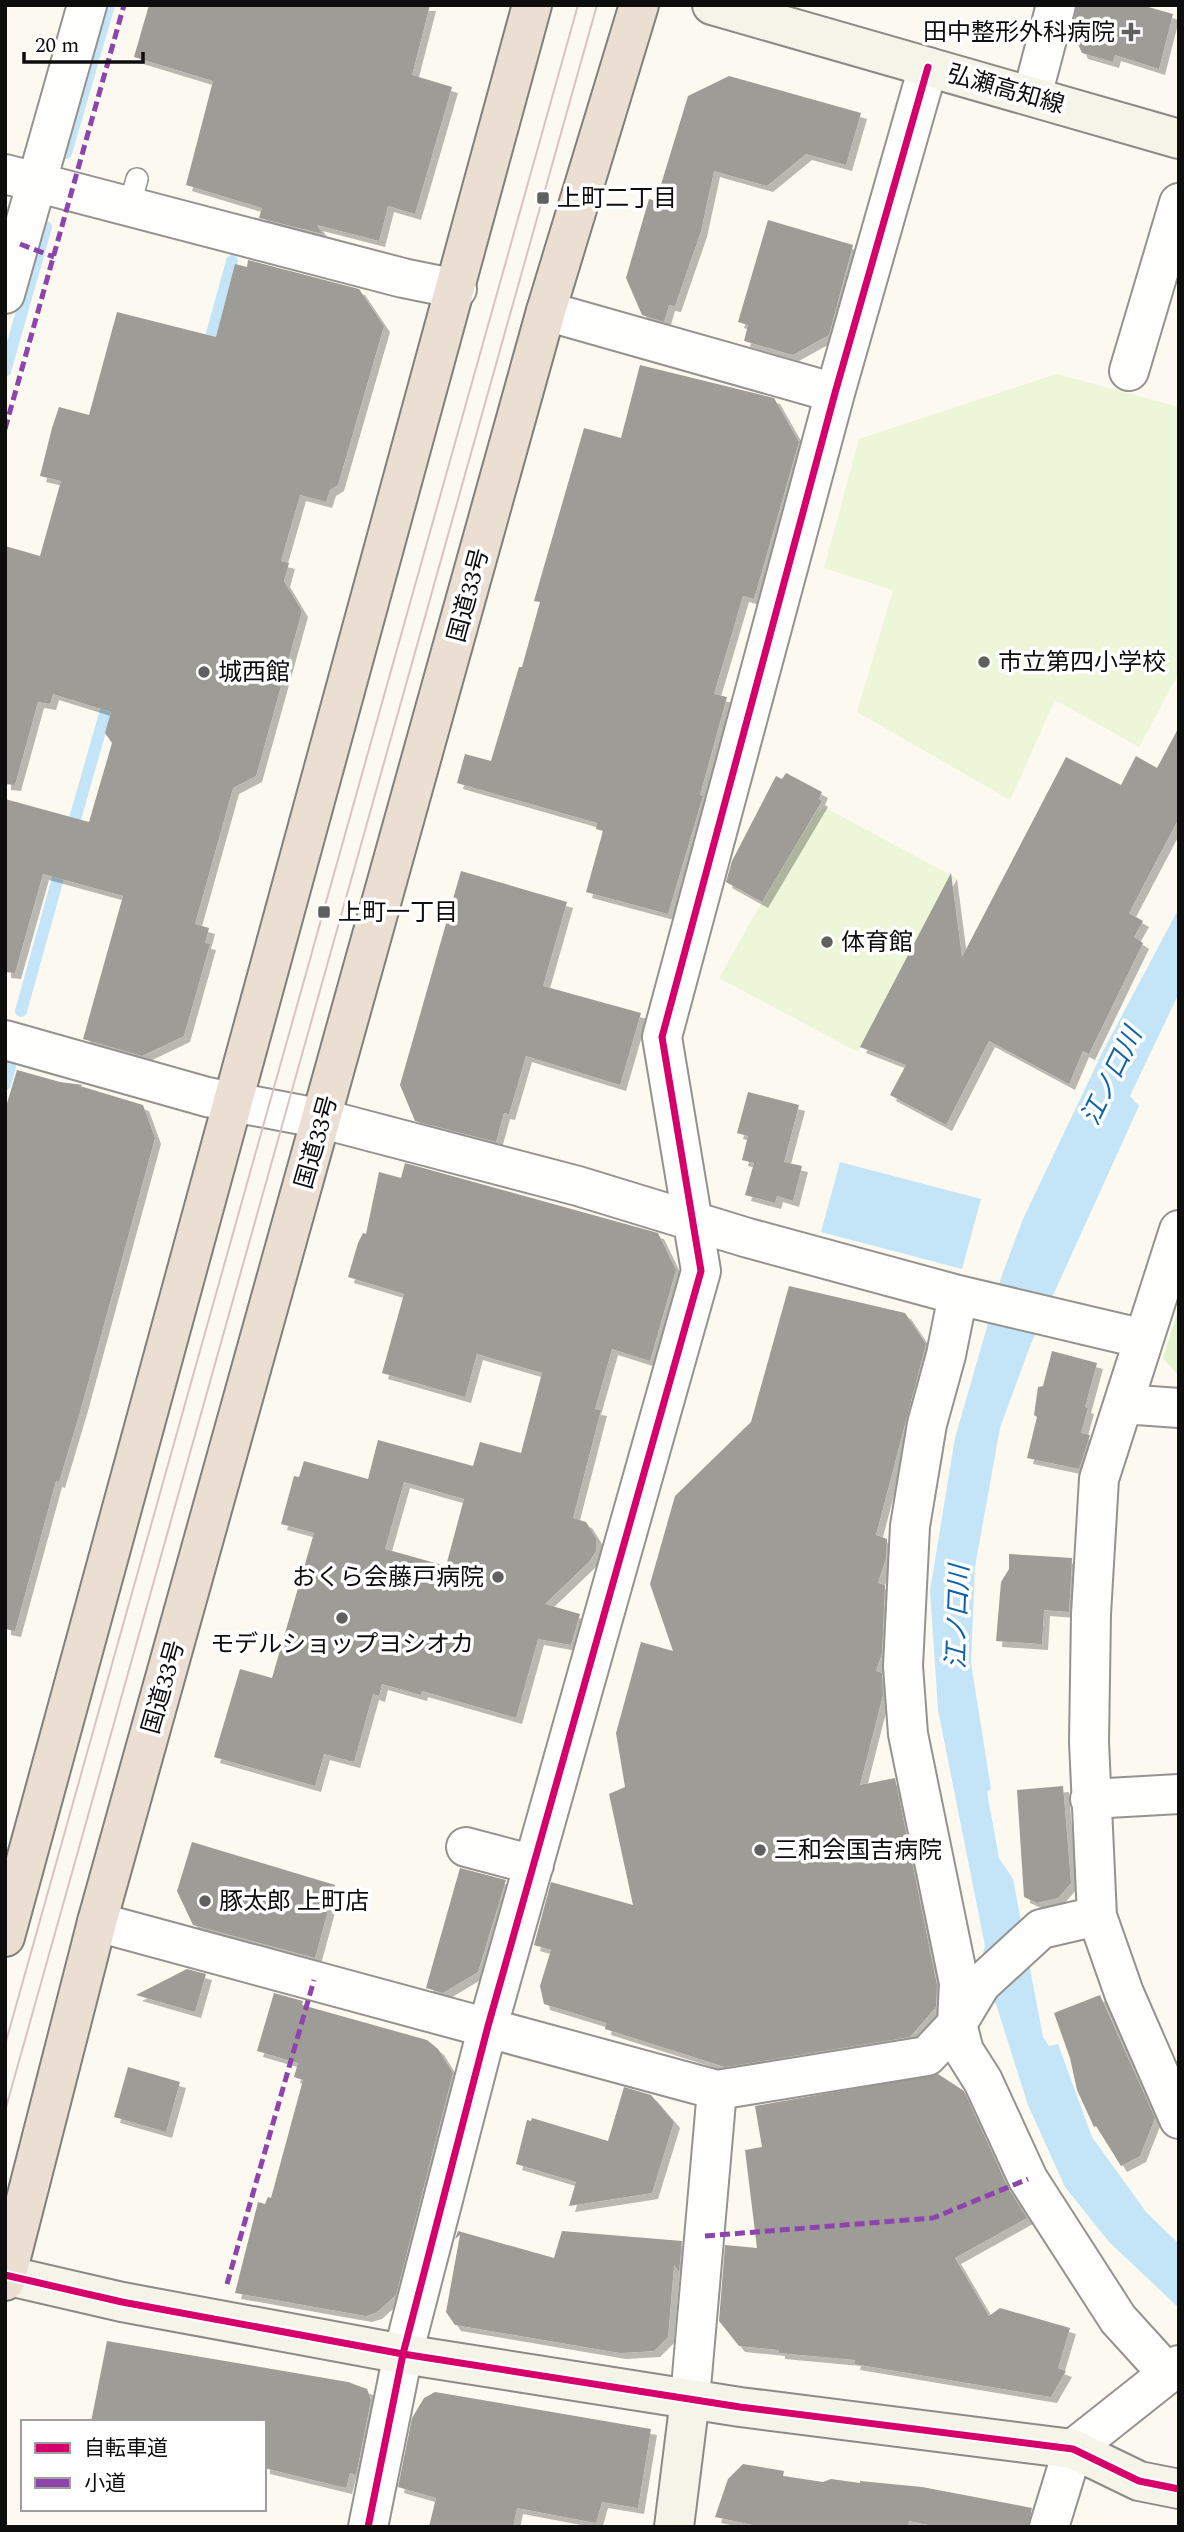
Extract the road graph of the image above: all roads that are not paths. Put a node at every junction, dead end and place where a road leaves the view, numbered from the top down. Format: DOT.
graph roads {
  1 [pos="86,5"];
  2 [pos="532,5"];
  3 [pos="639,5"];
  4 [pos="712,5"];
  5 [pos="1056,5"];
  6 [pos="928,67"];
  7 [pos="1031,96"];
  8 [pos="1179,139"];
  9 [pos="20,177"];
  10 [pos="1179,203"];
  11 [pos="457,289"];
  12 [pos="5,295"];
  13 [pos="546,311"];
  14 [pos="1129,371"];
  15 [pos="835,393"];
  16 [pos="5,1040"];
  17 [pos="235,1101"];
  18 [pos="323,1119"];
  19 [pos="694,1222"];
  20 [pos="1179,1230"];
  21 [pos="968,1297"];
  22 [pos="1144,1339"];
  23 [pos="1123,1404"];
  24 [pos="1179,1408"];
  25 [pos="1179,1794"];
  26 [pos="1090,1799"];
  27 [pos="466,1847"];
  28 [pos="534,1865"];
  29 [pos="9,1912"];
  30 [pos="1097,1916"];
  31 [pos="97,1922"];
  32 [pos="957,2024"];
  33 [pos="488,2026"];
  34 [pos="717,2090"];
  35 [pos="1179,2119"];
  36 [pos="6,2277"];
  37 [pos="403,2354"];
  38 [pos="1174,2370"];
  39 [pos="690,2399"];
  40 [pos="1073,2449"];
  41 [pos="1179,2489"];
  42 [pos="368,2527"];
  43 [pos="674,2527"];
  44 [pos="1049,2527"];
  1 -- 9 [label="street"];
  2 -- 11 [label="highway"];
  3 -- 13 [label="highway, 国道33号"];
  4 -- 6 [label="street, 弘瀬高知線"];
  5 -- 7 [label="street"];
  6 -- 7 [label="street, 弘瀬高知線"];
  6 -- 15 [label="street"];
  7 -- 8 [label="street, 弘瀬高知線"];
  9 -- 11 [label="street"];
  9 -- 12 [label="street"];
  10 -- 14 [label="street"];
  11 -- 17 [label="highway"];
  13 -- 15 [label="street"];
  13 -- 18 [label="highway, 国道33号"];
  15 -- 19 [label="street"];
  16 -- 17 [label="street"];
  17 -- 18 [label="street"];
  17 -- 29 [label="highway"];
  18 -- 19 [label="street"];
  18 -- 31 [label="highway, 国道33号"];
  19 -- 21 [label="street"];
  19 -- 28 [label="street"];
  20 -- 22 [label="street"];
  21 -- 22 [label="street"];
  21 -- 32 [label="street"];
  22 -- 23 [label="street"];
  23 -- 24 [label="street"];
  23 -- 26 [label="street"];
  25 -- 26 [label="street"];
  26 -- 30 [label="street"];
  27 -- 28 [label="street"];
  28 -- 33 [label="street"];
  30 -- 32 [label="street"];
  30 -- 35 [label="street"];
  31 -- 33 [label="street"];
  31 -- 36 [label="highway, 国道33号"];
  32 -- 34 [label="street"];
  32 -- 38 [label="street"];
  33 -- 34 [label="street"];
  33 -- 37 [label="street"];
  34 -- 39 [label="street"];
  36 -- 37 [label="street"];
  37 -- 39 [label="street"];
  37 -- 42 [label="street"];
  38 -- 40 [label="street"];
  39 -- 40 [label="street"];
  39 -- 43 [label="street"];
  40 -- 41 [label="street"];
  40 -- 44 [label="street"];
}
